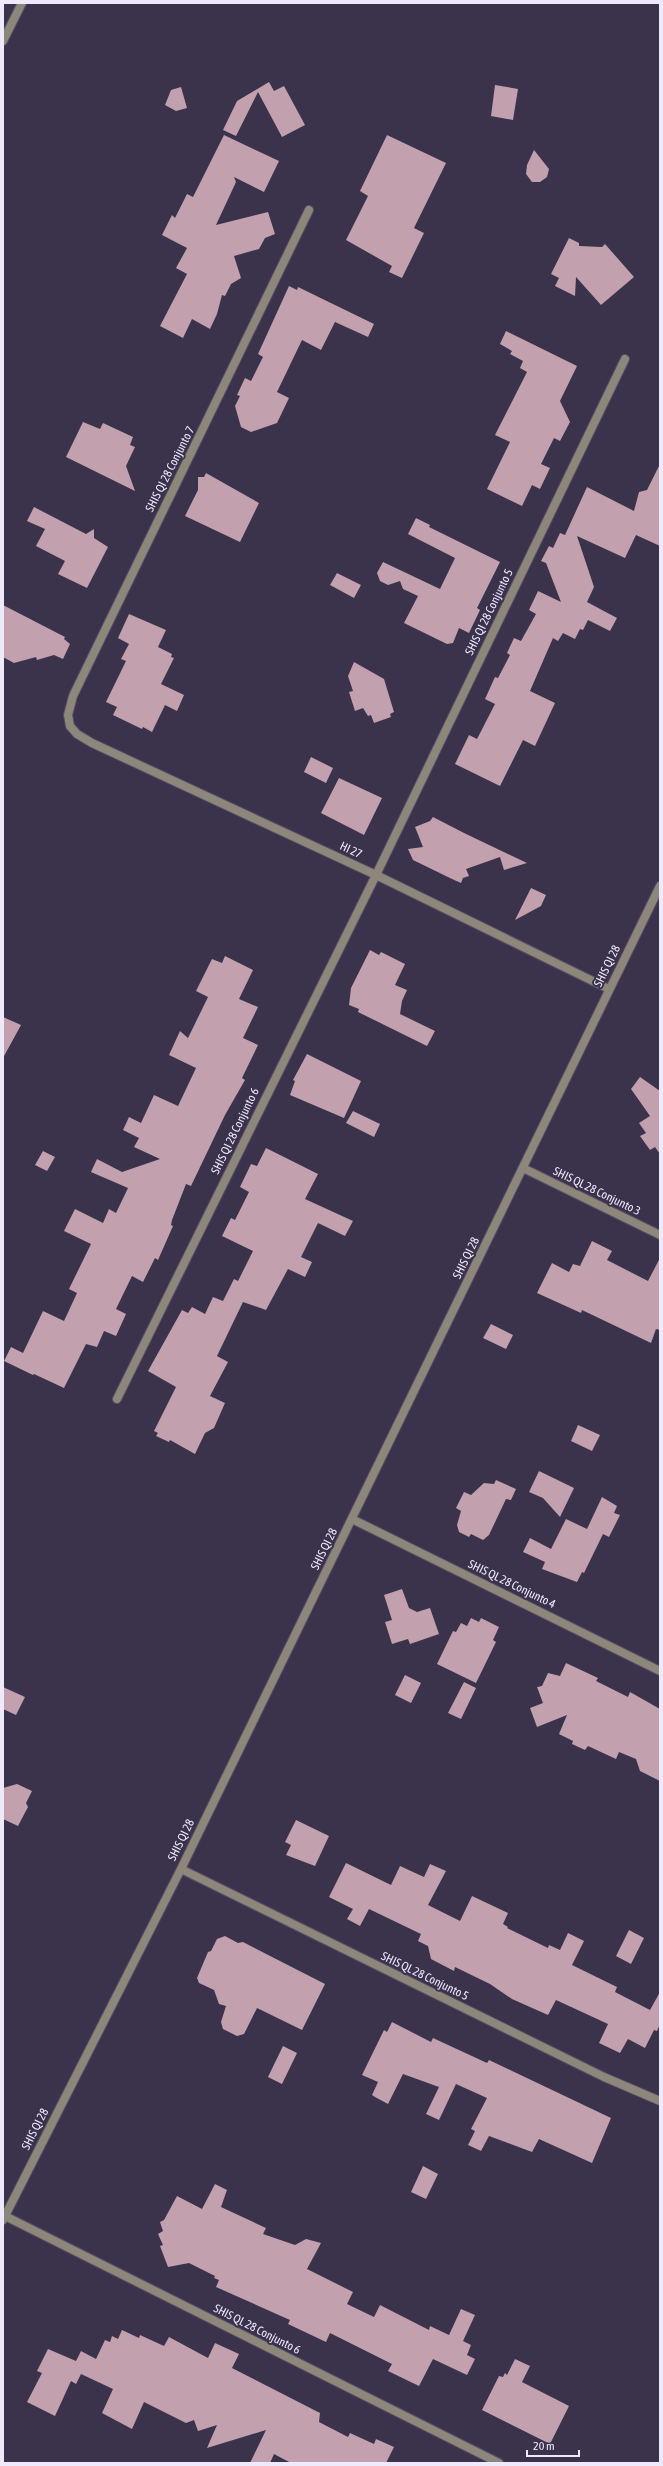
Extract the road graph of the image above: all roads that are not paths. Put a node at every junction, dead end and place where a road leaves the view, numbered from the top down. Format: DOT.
graph roads {
  1 [pos="22,3"];
  2 [pos="3,41"];
  3 [pos="310,210"];
  4 [pos="624,359"];
  5 [pos="81,737"];
  6 [pos="376,875"];
  7 [pos="660,886"];
  8 [pos="609,989"];
  9 [pos="523,1168"];
  10 [pos="660,1235"];
  11 [pos="117,1399"];
  12 [pos="352,1519"];
  13 [pos="660,1671"];
  14 [pos="181,1869"];
  15 [pos="660,2101"];
  16 [pos="4,2218"];
  17 [pos="499,2463"];
  1 -- 2 [label="street"];
  3 -- 5 [label="street, SHIS QI 28 Conjunto 7"];
  4 -- 6 [label="street, SHIS QI 28 Conjunto 5"];
  5 -- 6 [label="street, HI 27"];
  6 -- 8 [label="street, HI 27"];
  6 -- 11 [label="street, SHIS QI 28 Conjunto 6"];
  7 -- 8 [label="street, SHIS QI 28"];
  8 -- 9 [label="street, SHIS QI 28"];
  9 -- 10 [label="street, SHIS QL 28 Conjunto 3"];
  9 -- 12 [label="street, SHIS QI 28"];
  12 -- 13 [label="street, SHIS QL 28 Conjunto 4"];
  12 -- 14 [label="street, SHIS QI 28"];
  14 -- 15 [label="street, SHIS QL 28 Conjunto 5"];
  14 -- 16 [label="street, SHIS QI 28"];
  16 -- 17 [label="street, SHIS QL 28 Conjunto 6"];
}
